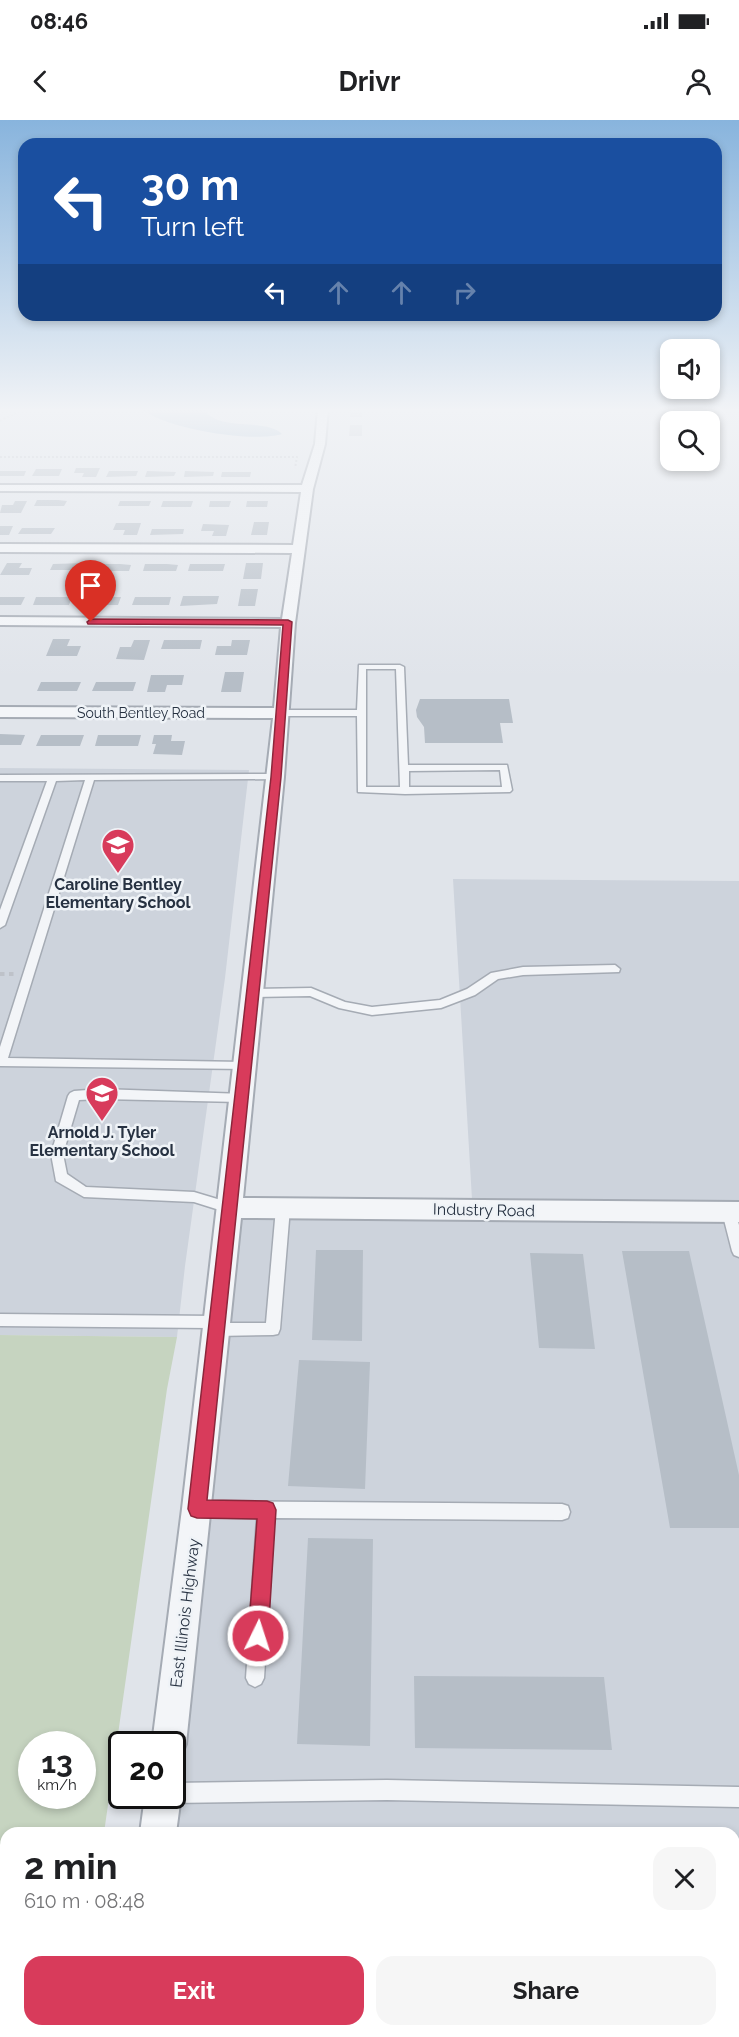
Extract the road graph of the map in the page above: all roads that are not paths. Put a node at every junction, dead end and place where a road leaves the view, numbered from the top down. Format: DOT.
graph roads {
  1 [pos="305,498"];
  2 [pos="0,548"];
  3 [pos="298,549"];
  4 [pos="0,621"];
  5 [pos="288,622"];
  6 [pos="0,712"];
  7 [pos="282,713"];
  8 [pos="361,713"];
  9 [pos="404,768"];
  10 [pos="276,777"];
  11 [pos="0,778"];
  12 [pos="52,778"];
  13 [pos="90,778"];
  14 [pos="405,790"];
  15 [pos="0,924"];
  16 [pos="615,969"];
  17 [pos="251,993"];
  18 [pos="1,1062"];
  19 [pos="243,1066"];
  20 [pos="240,1098"];
  21 [pos="229,1208"];
  22 [pos="283,1208"];
  23 [pos="734,1212"];
  24 [pos="739,1251"];
  25 [pos="0,1320"];
  26 [pos="216,1326"];
  27 [pos="197,1509"];
  28 [pos="267,1510"];
  29 [pos="562,1512"];
  30 [pos="255,1678"];
  31 [pos="171,1731"];
  32 [pos="186,1793"];
  33 [pos="739,1797"];
  34 [pos="161,1809"];
  35 [pos="159,1827"];
  1 -- 3 [label="street, East Illinois Highway"];
  2 -- 3 [label="street"];
  3 -- 5 [label="street, East Illinois Highway"];
  4 -- 5 [label="street"];
  5 -- 7 [label="street, East Illinois Highway"];
  6 -- 7 [label="street, South Bentley Road"];
  7 -- 8 [label="lane"];
  7 -- 10 [label="street, East Illinois Highway"];
  8 -- 9 [label="lane"];
  8 -- 14 [label="lane"];
  9 -- 14 [label="lane"];
  9 -- 14 [label="lane"];
  10 -- 13 [label="lane"];
  10 -- 17 [label="street, East Illinois Highway"];
  11 -- 12 [label="lane"];
  12 -- 13 [label="lane"];
  12 -- 15 [label="lane"];
  13 -- 18 [label="lane"];
  16 -- 17 [label="lane"];
  17 -- 19 [label="street, East Illinois Highway"];
  18 -- 19 [label="lane"];
  19 -- 20 [label="street, East Illinois Highway"];
  20 -- 21 [label="street, East Illinois Highway"];
  20 -- 21 [label="lane"];
  21 -- 22 [label="street, Industry Road"];
  21 -- 26 [label="street, East Illinois Highway"];
  22 -- 23 [label="street, Industry Road"];
  22 -- 26 [label="lane"];
  23 -- 24 [label="lane"];
  25 -- 26 [label="lane"];
  26 -- 27 [label="street, East Illinois Highway"];
  27 -- 28 [label="lane"];
  27 -- 31 [label="street, East Illinois Highway"];
  28 -- 29 [label="lane"];
  28 -- 30 [label="lane"];
  32 -- 33 [label="lane"];
  34 -- 35 [label="street"];
}
